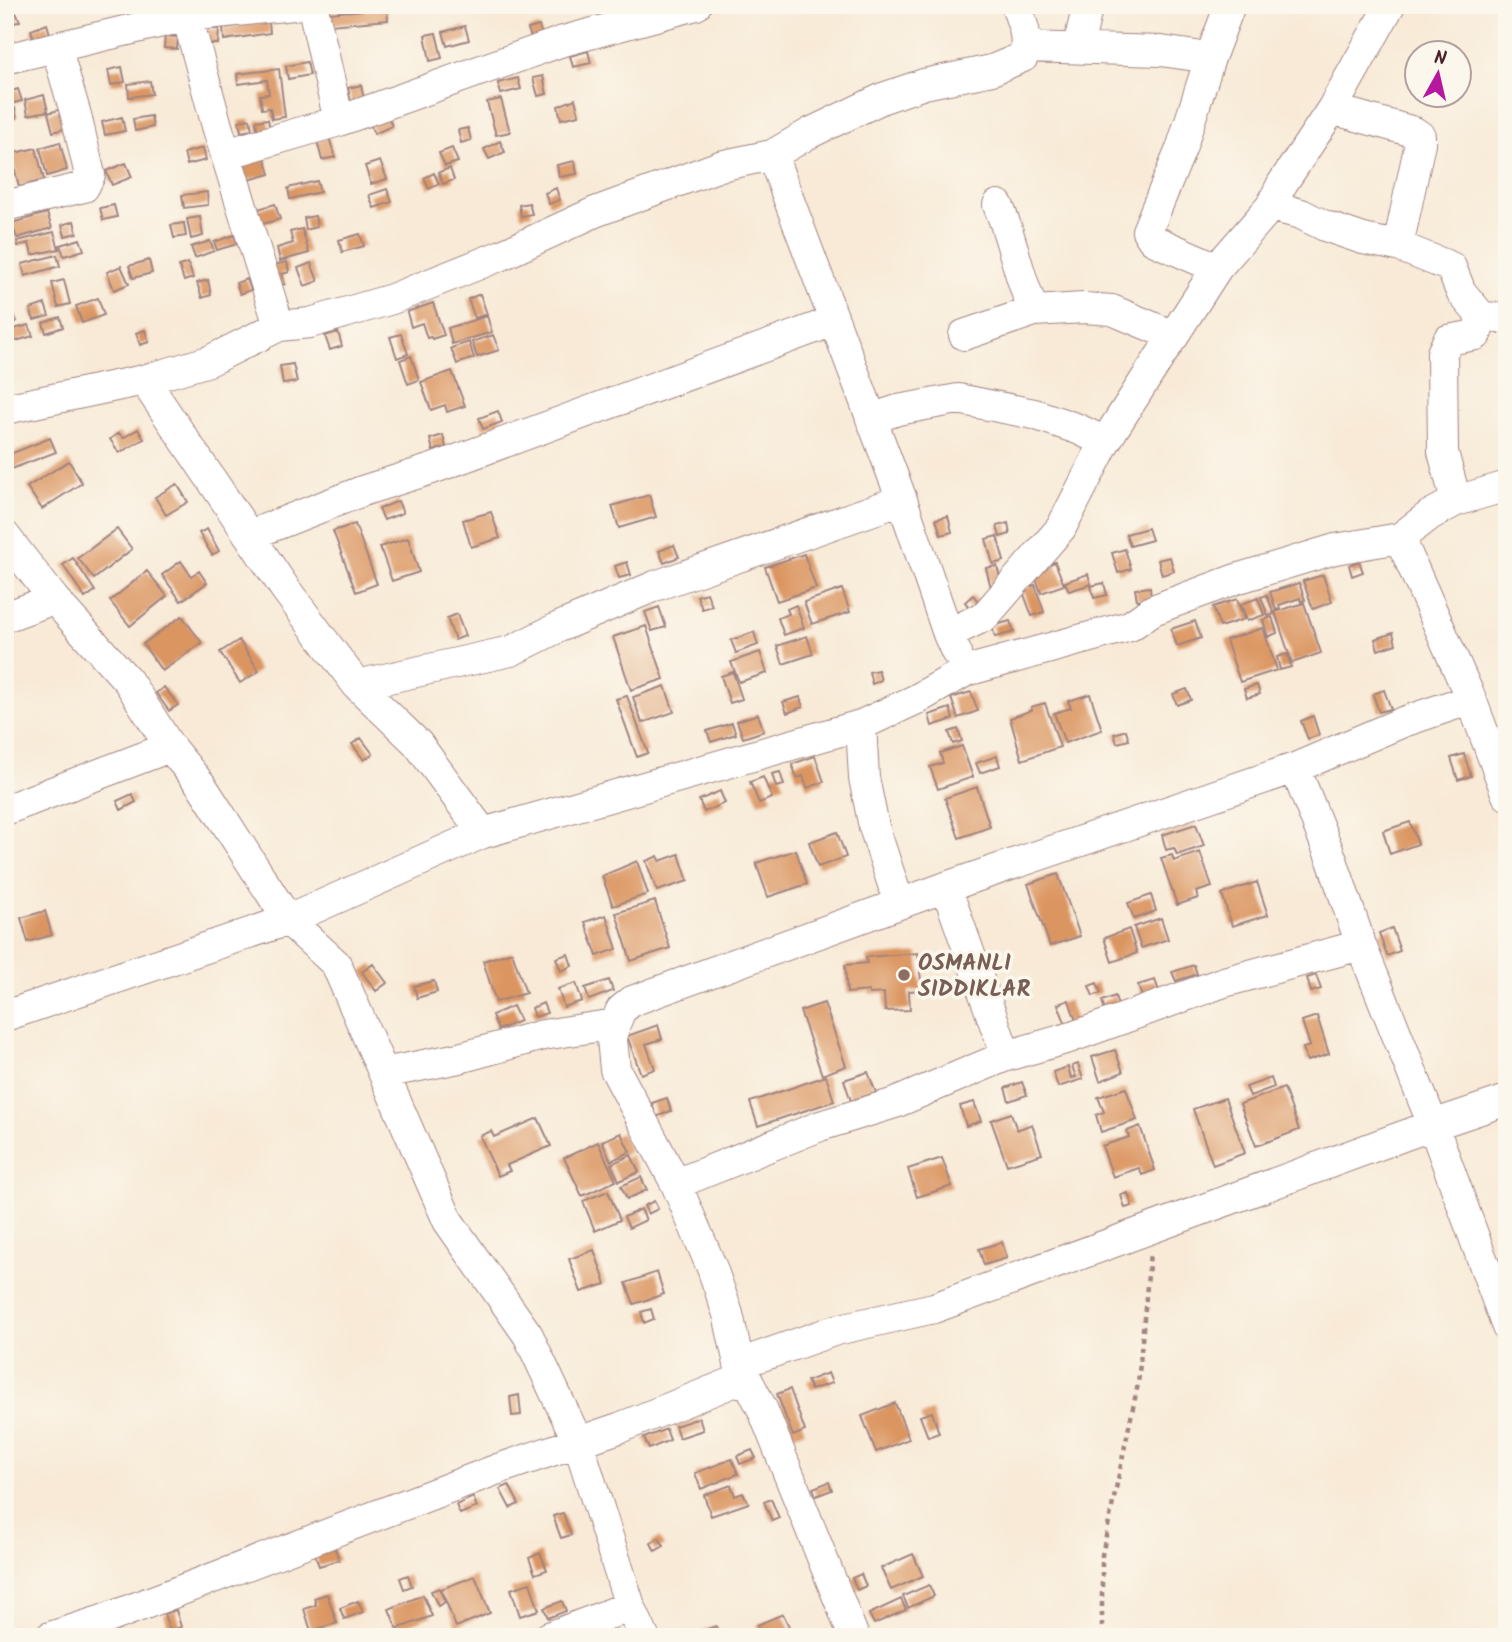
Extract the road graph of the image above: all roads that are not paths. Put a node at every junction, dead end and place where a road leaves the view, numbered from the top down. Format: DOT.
graph roads {
  1 [pos="294,5"];
  2 [pos="308,5"];
  3 [pos="696,5"];
  4 [pos="1016,5"];
  5 [pos="1088,5"];
  6 [pos="1230,5"];
  7 [pos="1390,5"];
  8 [pos="186,11"];
  9 [pos="56,47"];
  10 [pos="1027,47"];
  11 [pos="1078,47"];
  12 [pos="1210,58"];
  13 [pos="5,60"];
  14 [pos="1332,109"];
  15 [pos="339,121"];
  16 [pos="226,155"];
  17 [pos="772,155"];
  18 [pos="998,205"];
  19 [pos="5,206"];
  20 [pos="1271,206"];
  21 [pos="1398,246"];
  22 [pos="1217,268"];
  23 [pos="1034,311"];
  24 [pos="1494,318"];
  25 [pos="834,321"];
  26 [pos="279,326"];
  27 [pos="964,335"];
  28 [pos="1174,336"];
  29 [pos="144,380"];
  30 [pos="5,409"];
  31 [pos="871,419"];
  32 [pos="1105,442"];
  33 [pos="1507,486"];
  34 [pos="902,500"];
  35 [pos="1455,501"];
  36 [pos="250,535"];
  37 [pos="5,536"];
  38 [pos="1400,538"];
  39 [pos="54,599"];
  40 [pos="5,617"];
  41 [pos="948,634"];
  42 [pos="966,671"];
  43 [pos="357,685"];
  44 [pos="1471,699"];
  45 [pos="861,725"];
  46 [pos="170,747"];
  47 [pos="1295,768"];
  48 [pos="1507,795"];
  49 [pos="5,810"];
  50 [pos="483,833"];
  51 [pos="946,887"];
  52 [pos="899,903"];
  53 [pos="288,920"];
  54 [pos="1361,944"];
  55 [pos="5,1016"];
  56 [pos="615,1024"];
  57 [pos="1006,1056"];
  58 [pos="384,1073"];
  59 [pos="1507,1101"];
  60 [pos="1433,1125"];
  61 [pos="676,1184"];
  62 [pos="1507,1326"];
  63 [pos="742,1371"];
  64 [pos="578,1442"];
  65 [pos="631,1606"];
  66 [pos="106,1629"];
  67 [pos="50,1637"];
  68 [pos="549,1637"];
  69 [pos="644,1637"];
  70 [pos="854,1637"];
  1 -- 8 [label="street"];
  2 -- 15 [label="street"];
  3 -- 15 [label="street"];
  4 -- 10 [label="street"];
  5 -- 11 [label="street"];
  6 -- 12 [label="street"];
  7 -- 14 [label="street"];
  8 -- 9 [label="street"];
  8 -- 16 [label="street"];
  9 -- 13 [label="street"];
  9 -- 19 [label="street"];
  10 -- 11 [label="street"];
  10 -- 17 [label="street"];
  11 -- 12 [label="street"];
  12 -- 22 [label="street"];
  14 -- 20 [label="street"];
  14 -- 21 [label="street"];
  15 -- 16 [label="street"];
  16 -- 26 [label="street"];
  17 -- 25 [label="street"];
  17 -- 26 [label="street"];
  18 -- 23 [label="street"];
  20 -- 21 [label="street"];
  20 -- 22 [label="street"];
  21 -- 24 [label="street"];
  22 -- 28 [label="street"];
  23 -- 27 [label="street"];
  23 -- 28 [label="street"];
  24 -- 35 [label="street"];
  25 -- 31 [label="street"];
  25 -- 36 [label="street"];
  26 -- 29 [label="street"];
  28 -- 32 [label="street"];
  29 -- 30 [label="street"];
  29 -- 36 [label="street"];
  31 -- 32 [label="street"];
  31 -- 34 [label="street"];
  32 -- 41 [label="street"];
  33 -- 35 [label="street"];
  34 -- 41 [label="street"];
  34 -- 43 [label="street"];
  35 -- 38 [label="street"];
  36 -- 43 [label="street"];
  37 -- 39 [label="street"];
  38 -- 42 [label="street"];
  38 -- 44 [label="street"];
  39 -- 40 [label="street"];
  39 -- 46 [label="street"];
  41 -- 42 [label="street"];
  42 -- 45 [label="street"];
  43 -- 50 [label="street"];
  44 -- 47 [label="street"];
  44 -- 48 [label="street"];
  45 -- 50 [label="street"];
  45 -- 52 [label="street"];
  46 -- 49 [label="street"];
  46 -- 53 [label="street"];
  47 -- 51 [label="street"];
  47 -- 54 [label="street"];
  50 -- 53 [label="street"];
  51 -- 52 [label="street"];
  51 -- 57 [label="street"];
  52 -- 56 [label="street"];
  53 -- 55 [label="street"];
  53 -- 58 [label="street"];
  54 -- 57 [label="street"];
  54 -- 60 [label="street"];
  56 -- 58 [label="street"];
  56 -- 61 [label="street"];
  57 -- 61 [label="street"];
  58 -- 64 [label="street"];
  59 -- 60 [label="street"];
  60 -- 62 [label="street"];
  60 -- 63 [label="street"];
  61 -- 63 [label="street"];
  63 -- 64 [label="street"];
  63 -- 70 [label="street"];
  64 -- 65 [label="street"];
  64 -- 66 [label="street"];
  65 -- 68 [label="street"];
  65 -- 69 [label="street"];
  66 -- 67 [label="street"];
}
